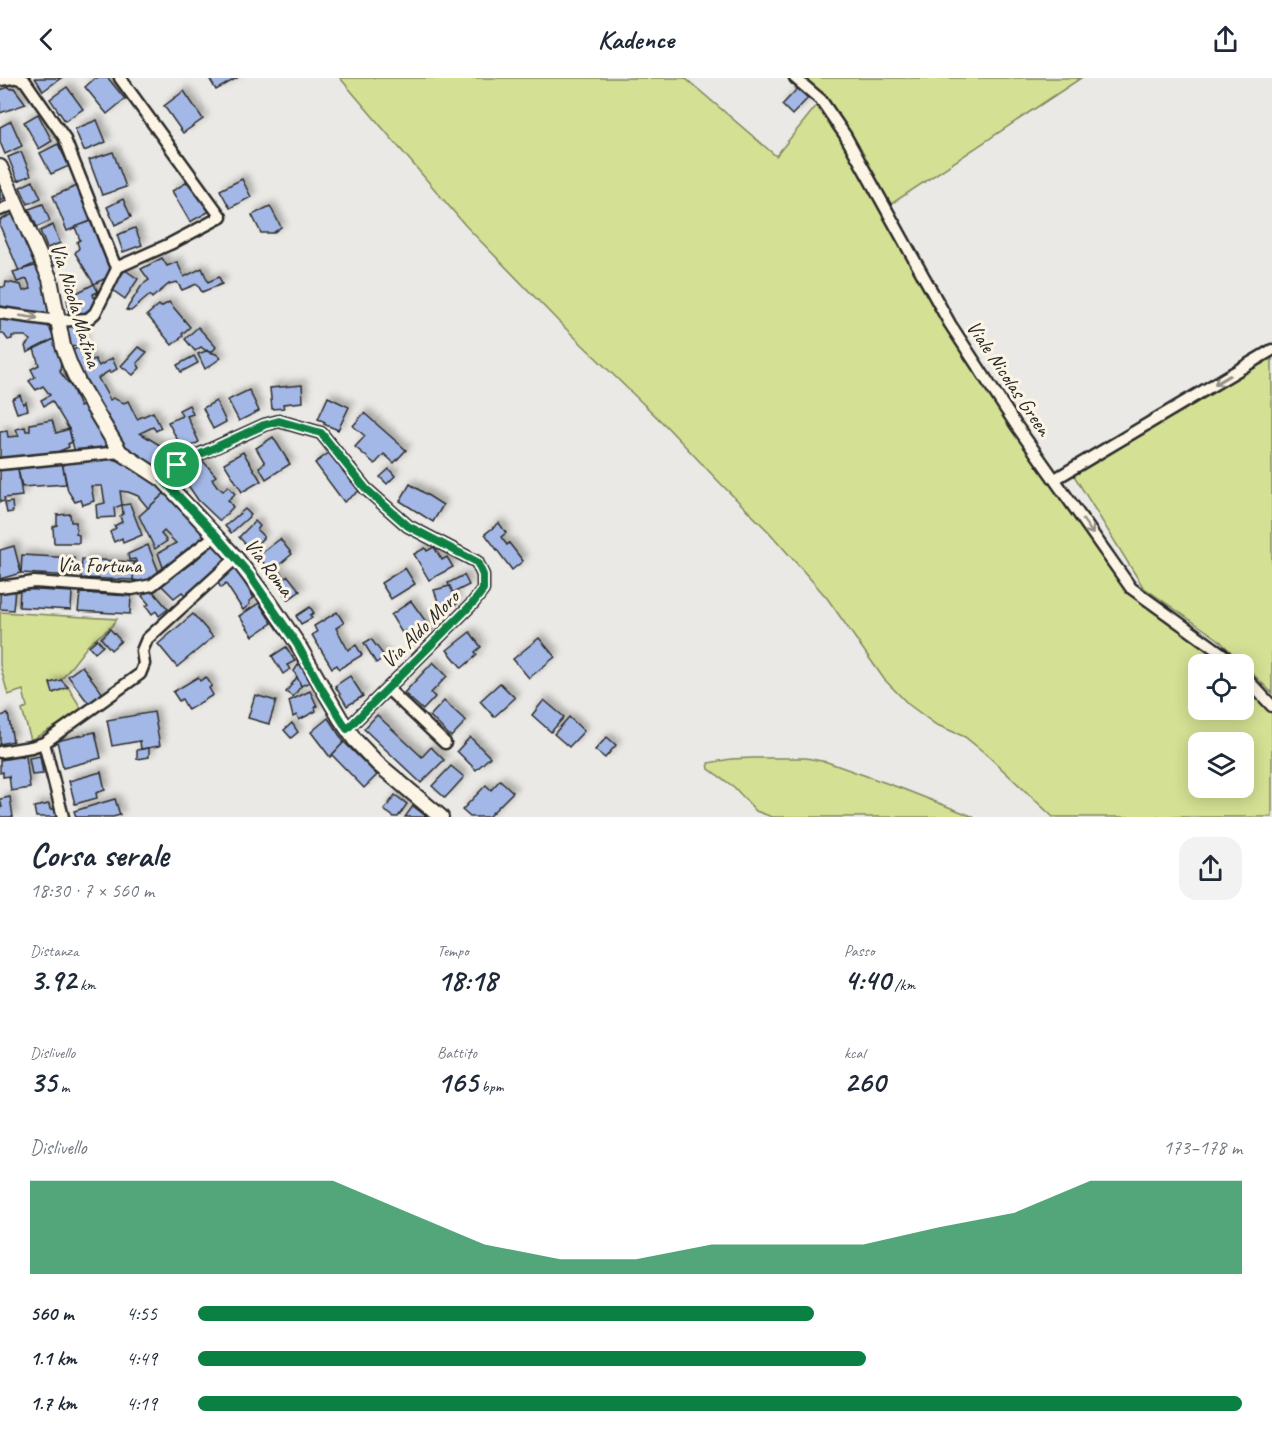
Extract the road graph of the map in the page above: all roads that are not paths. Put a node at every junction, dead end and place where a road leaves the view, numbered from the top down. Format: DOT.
graph roads {
  1 [pos="15,78"];
  2 [pos="120,78"];
  3 [pos="795,78"];
  4 [pos="0,80"];
  5 [pos="0,167"];
  6 [pos="16,203"];
  7 [pos="0,210"];
  8 [pos="118,267"];
  9 [pos="0,313"];
  10 [pos="58,321"];
  11 [pos="1272,350"];
  12 [pos="120,452"];
  13 [pos="0,464"];
  14 [pos="1055,479"];
  15 [pos="163,480"];
  16 [pos="216,535"];
  17 [pos="236,558"];
  18 [pos="0,587"];
  19 [pos="1222,654"];
  20 [pos="1254,687"];
  21 [pos="388,688"];
  22 [pos="1272,706"];
  23 [pos="347,729"];
  24 [pos="44,742"];
  25 [pos="445,743"];
  26 [pos="0,752"];
  27 [pos="63,817"];
  28 [pos="441,817"];
  1 -- 4 [label="street"];
  1 -- 8 [label="street"];
  2 -- 8 [label="street"];
  3 -- 14 [label="street, Viale Nicolas Green"];
  5 -- 6 [label="street, Via Nicola Matina"];
  6 -- 7 [label="street"];
  6 -- 10 [label="street, Via Nicola Matina"];
  8 -- 10 [label="street"];
  9 -- 10 [label="street, one-way"];
  10 -- 12 [label="street, Via Nicola Matina"];
  11 -- 14 [label="street, one-way"];
  12 -- 13 [label="street"];
  12 -- 15 [label="street, Via Roma"];
  14 -- 19 [label="street, Viale Nicolas Green, one-way"];
  15 -- 16 [label="street, Via Roma"];
  15 -- 21 [label="street, Via Aldo Moro"];
  16 -- 17 [label="street, Via Roma"];
  16 -- 18 [label="street, Via Fortuna"];
  17 -- 23 [label="street, Via Roma"];
  17 -- 24 [label="street"];
  20 -- 22 [label="street"];
  21 -- 23 [label="street, Via Aldo Moro"];
  21 -- 25 [label="street"];
  23 -- 28 [label="street, Via Roma"];
  24 -- 26 [label="street"];
  24 -- 27 [label="street"];
}
